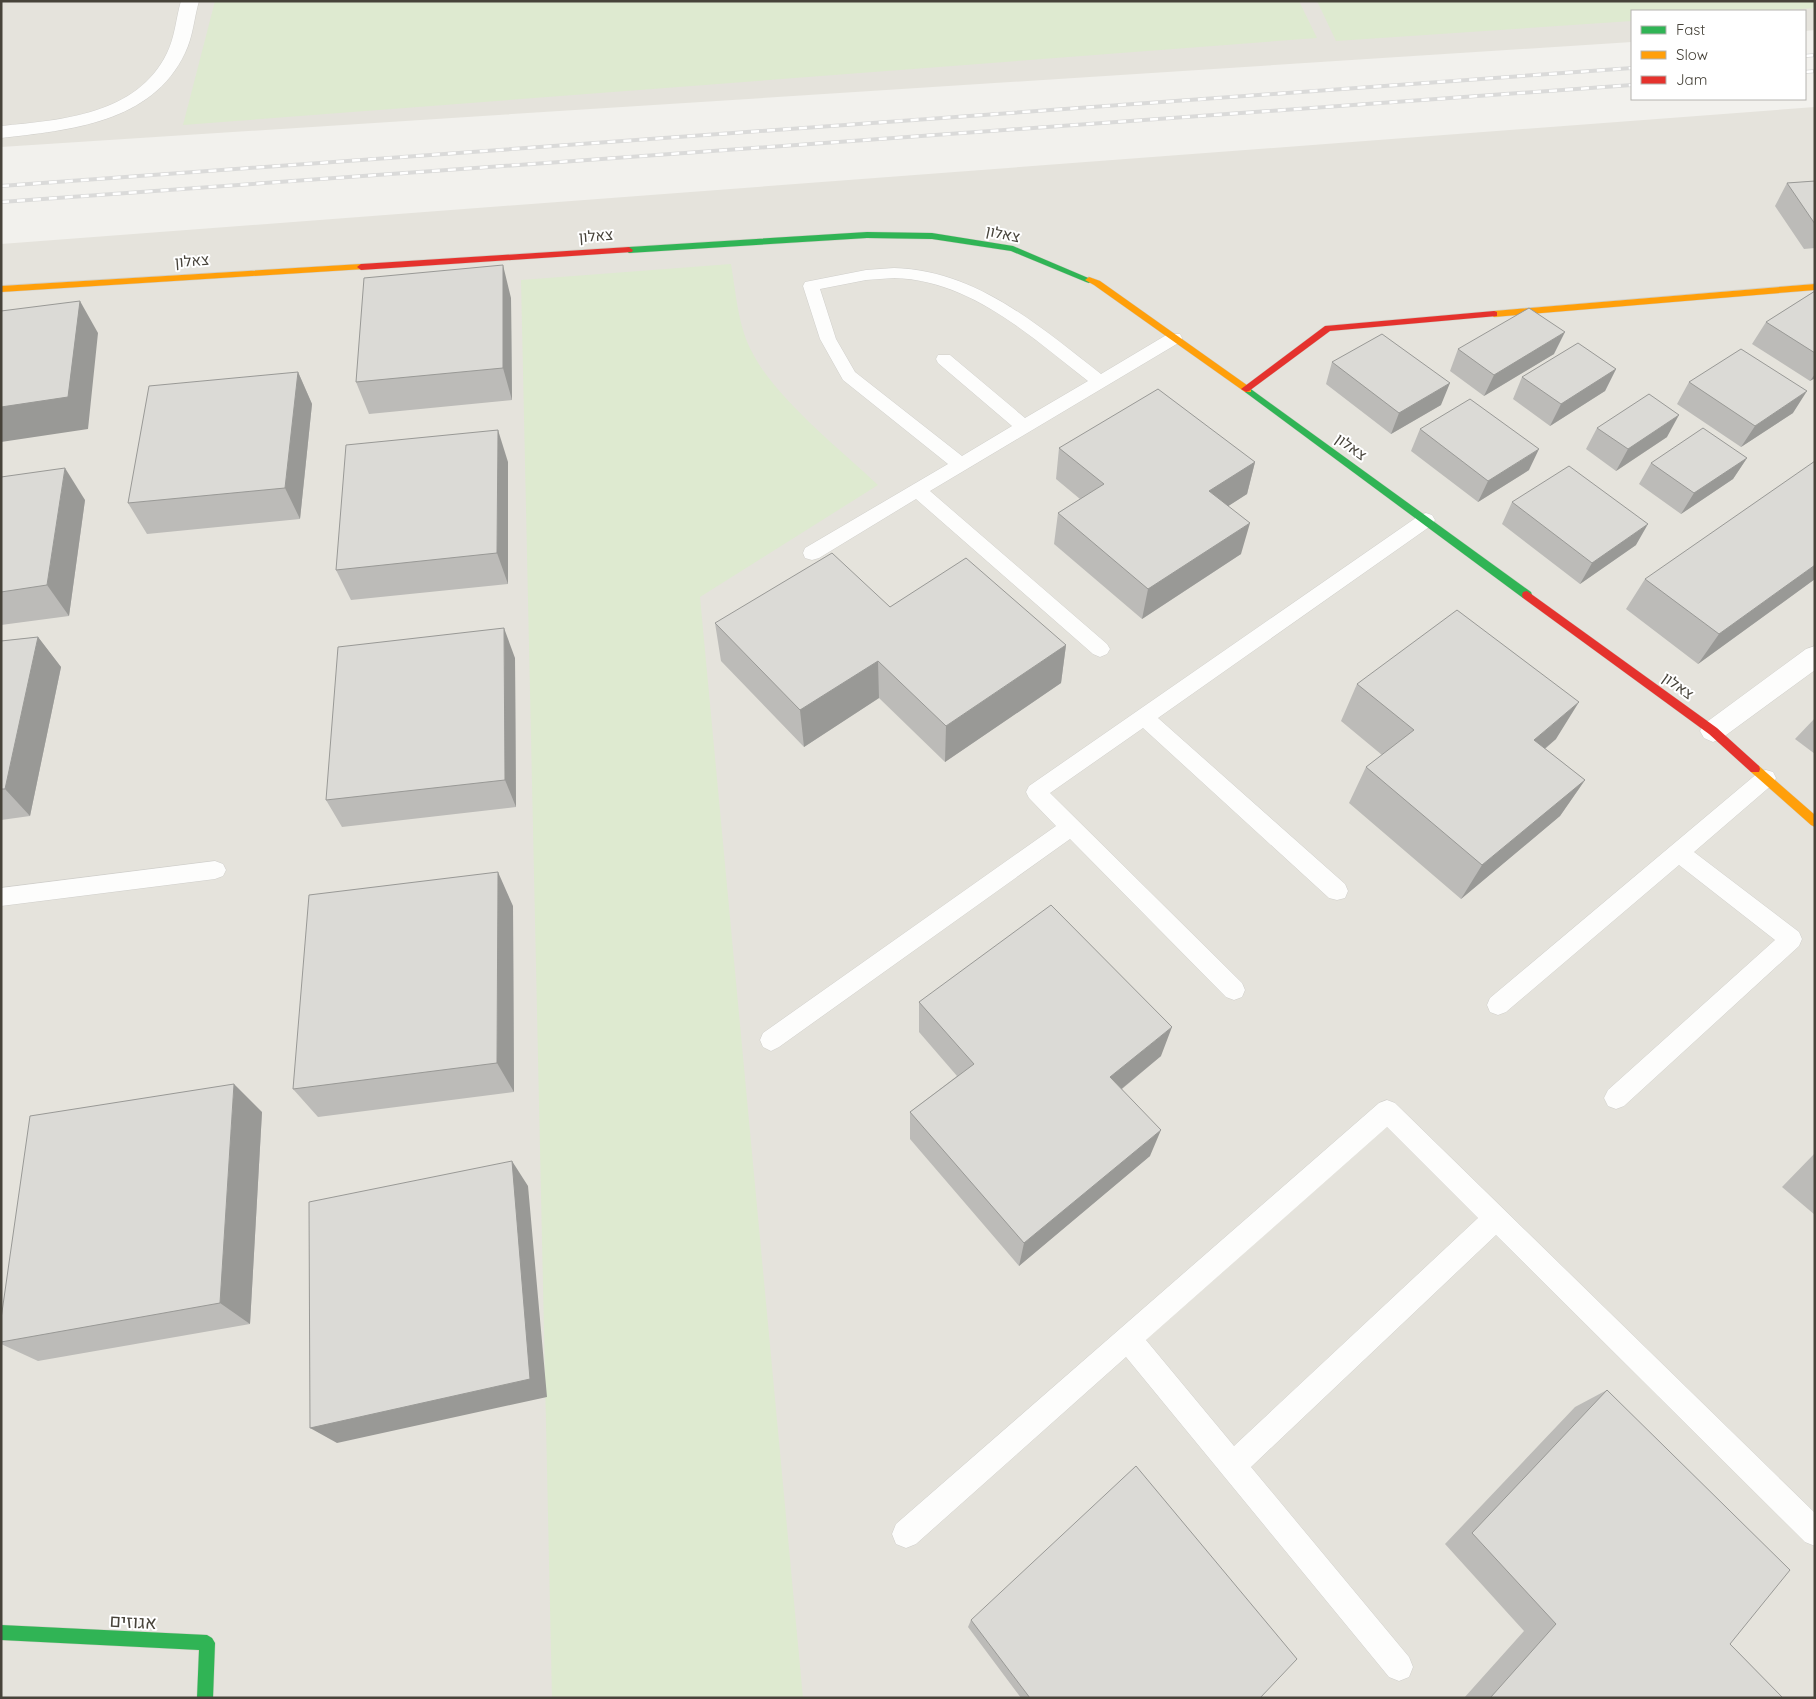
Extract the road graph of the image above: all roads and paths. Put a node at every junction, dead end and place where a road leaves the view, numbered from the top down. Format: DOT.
graph roads {
  1 [pos="190,1"];
  2 [pos="1,132"];
  3 [pos="1815,287"];
  4 [pos="1,289"];
  5 [pos="1174,338"];
  6 [pos="944,359"];
  7 [pos="1101,382"];
  8 [pos="1246,389"];
  9 [pos="1024,427"];
  10 [pos="961,464"];
  11 [pos="917,490"];
  12 [pos="1426,520"];
  13 [pos="812,552"];
  14 [pos="1100,649"];
  15 [pos="1815,656"];
  16 [pos="1144,716"];
  17 [pos="1714,731"];
  18 [pos="1766,778"];
  19 [pos="1815,822"];
  20 [pos="1071,827"];
  21 [pos="1678,852"];
  22 [pos="216,870"];
  23 [pos="1337,891"];
  24 [pos="1,897"];
  25 [pos="1234,990"];
  26 [pos="1498,1005"];
  27 [pos="771,1040"];
  28 [pos="1616,1098"];
  29 [pos="1496,1218"];
  30 [pos="1128,1339"];
  31 [pos="1232,1466"];
  32 [pos="1815,1532"];
  33 [pos="906,1534"];
  34 [pos="1,1632"];
  35 [pos="1399,1667"];
  36 [pos="205,1698"];
  1 -- 2 [label="street"];
  3 -- 8 [label="street"];
  4 -- 5 [label="street, צאלון"];
  5 -- 7 [label="lane"];
  5 -- 8 [label="street, צאלון"];
  6 -- 9 [label="lane"];
  7 -- 9 [label="lane"];
  7 -- 10 [label="lane"];
  8 -- 12 [label="street, צאלון"];
  9 -- 10 [label="lane"];
  10 -- 11 [label="lane"];
  11 -- 13 [label="lane"];
  11 -- 14 [label="lane"];
  12 -- 16 [label="lane"];
  12 -- 17 [label="street, צאלון"];
  15 -- 17 [label="street"];
  16 -- 20 [label="lane"];
  16 -- 23 [label="lane"];
  17 -- 18 [label="street, צאלון"];
  18 -- 19 [label="street, צאלון"];
  18 -- 21 [label="lane"];
  20 -- 25 [label="lane"];
  20 -- 27 [label="lane"];
  21 -- 26 [label="lane"];
  21 -- 28 [label="lane"];
  22 -- 24 [label="lane"];
  29 -- 30 [label="lane"];
  29 -- 31 [label="lane"];
  29 -- 32 [label="lane"];
  30 -- 31 [label="lane"];
  30 -- 33 [label="lane"];
  31 -- 35 [label="lane"];
  34 -- 36 [label="street, אגוזים"];
}
